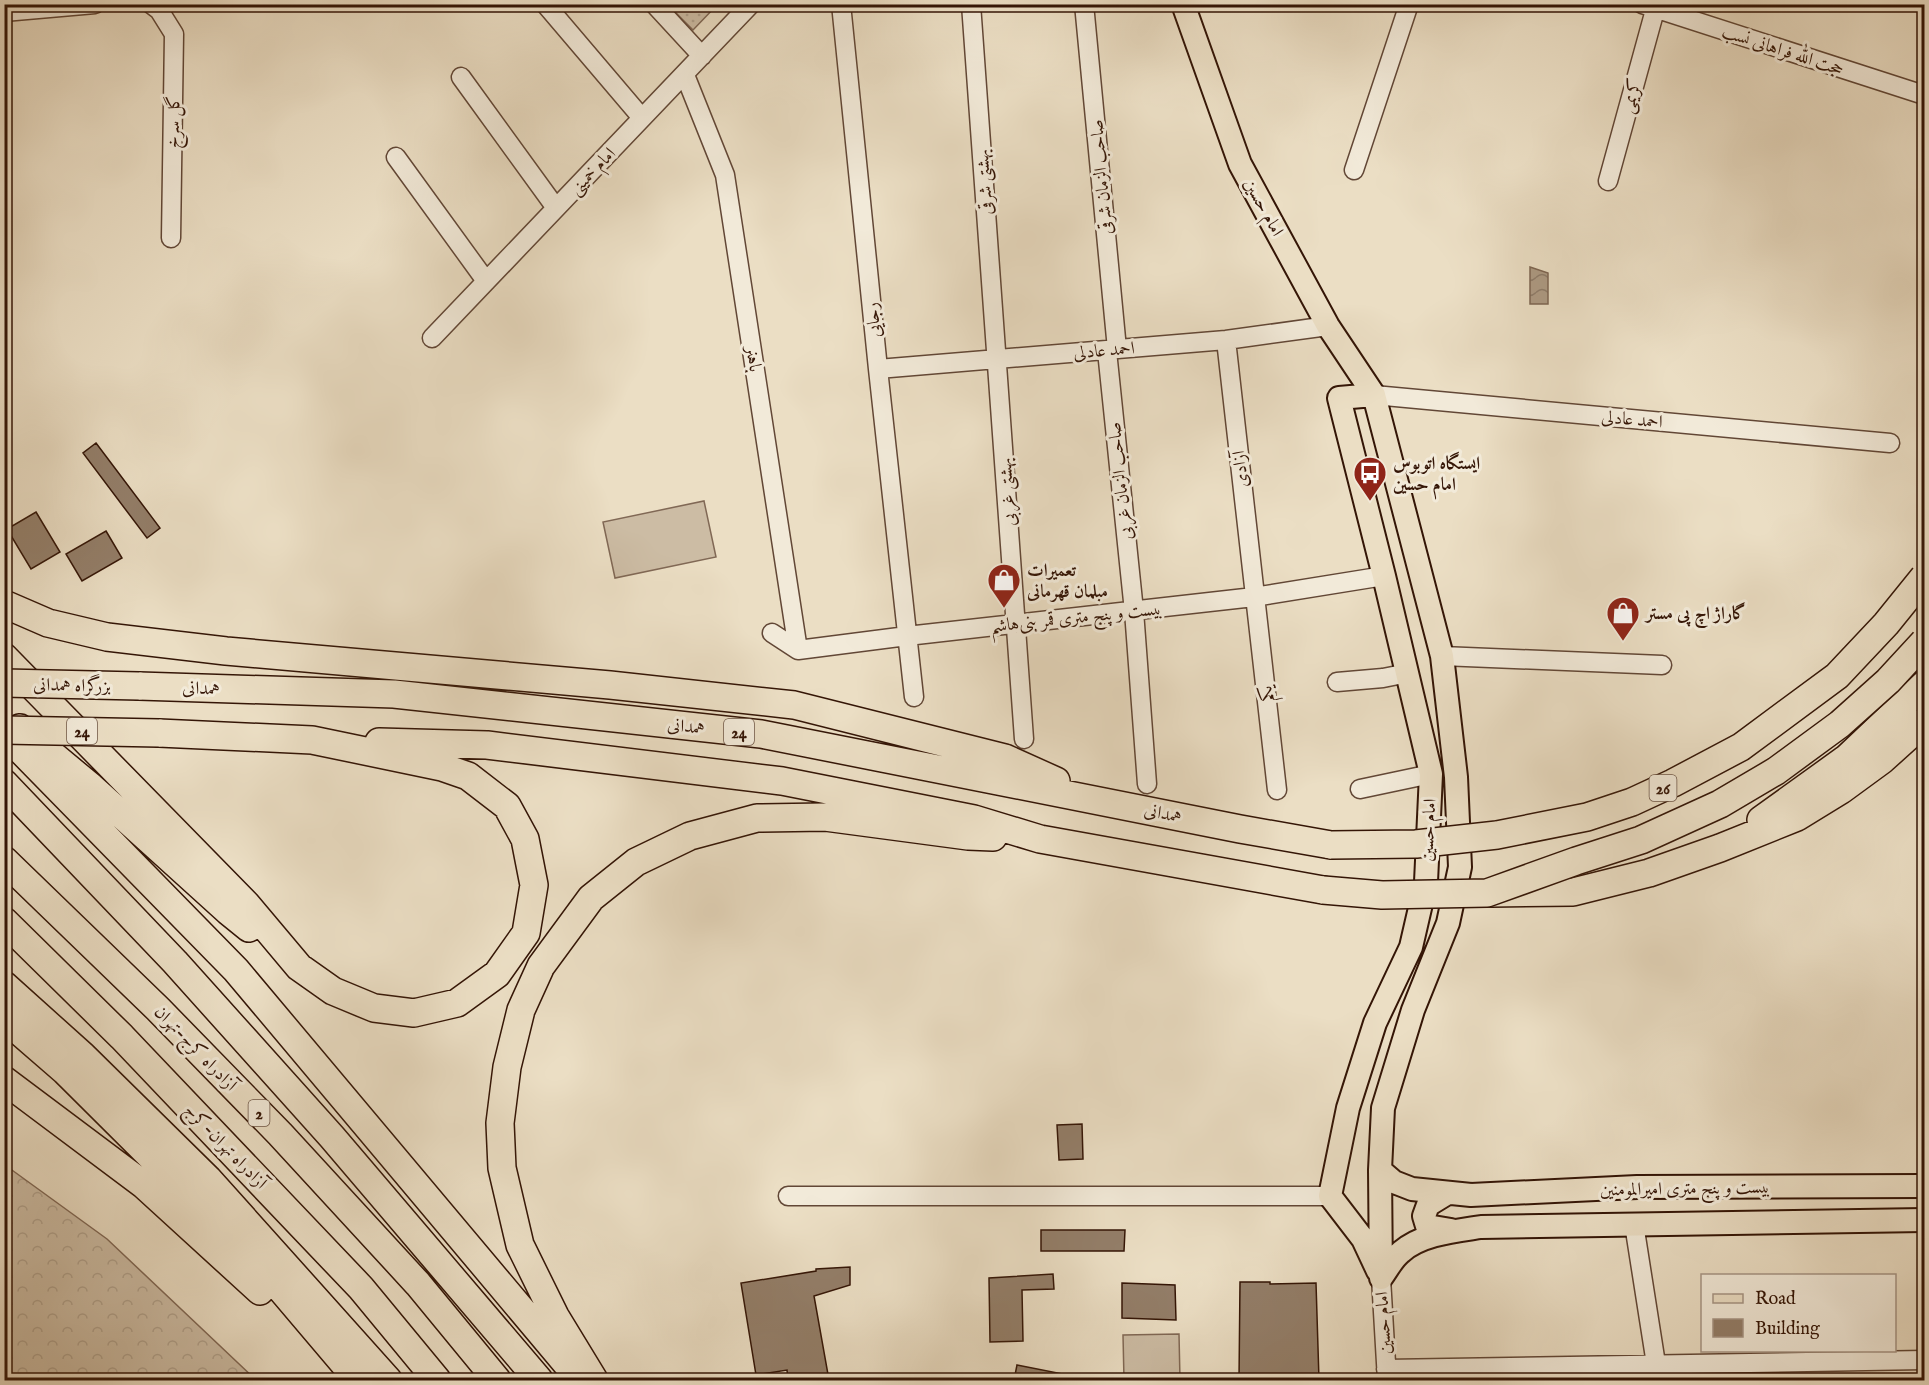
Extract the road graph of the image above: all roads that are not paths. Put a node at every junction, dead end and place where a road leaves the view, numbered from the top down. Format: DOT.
graph roads {
  1 [pos="94,4"];
  2 [pos="545,4"];
  3 [pos="654,4"];
  4 [pos="751,4"];
  5 [pos="841,4"];
  6 [pos="971,4"];
  7 [pos="1084,4"];
  8 [pos="1183,4"];
  9 [pos="1409,4"];
  10 [pos="157,6"];
  11 [pos="1648,7"];
  12 [pos="4,12"];
  13 [pos="702,56"];
  14 [pos="685,75"];
  15 [pos="461,77"];
  16 [pos="1924,95"];
  17 [pos="642,118"];
  18 [pos="396,157"];
  19 [pos="1354,170"];
  20 [pos="1608,181"];
  21 [pos="556,208"];
  22 [pos="171,238"];
  23 [pos="486,281"];
  24 [pos="1328,326"];
  25 [pos="432,338"];
  26 [pos="1226,340"];
  27 [pos="1112,350"];
  28 [pos="998,359"];
  29 [pos="878,369"];
  30 [pos="1374,395"];
  31 [pos="1890,443"];
  32 [pos="1384,576"];
  33 [pos="1924,577"];
  34 [pos="1254,597"];
  35 [pos="4,604"];
  36 [pos="1134,611"];
  37 [pos="1016,624"];
  38 [pos="772,633"];
  39 [pos="907,636"];
  40 [pos="1924,642"];
  41 [pos="798,650"];
  42 [pos="1442,656"];
  43 [pos="4,657"];
  44 [pos="1662,665"];
  45 [pos="1408,673"];
  46 [pos="1337,682"];
  47 [pos="4,683"];
  48 [pos="139,686"];
  49 [pos="1924,686"];
  50 [pos="914,698"];
  51 [pos="4,715"];
  52 [pos="1924,722"];
  53 [pos="4,731"];
  54 [pos="312,740"];
  55 [pos="1024,740"];
  56 [pos="1431,774"];
  57 [pos="4,783"];
  58 [pos="1147,784"];
  59 [pos="1359,789"];
  60 [pos="1277,790"];
  61 [pos="1098,800"];
  62 [pos="1040,839"];
  63 [pos="1330,845"];
  64 [pos="1720,848"];
  65 [pos="4,860"];
  66 [pos="1323,890"];
  67 [pos="1487,893"];
  68 [pos="4,921"];
  69 [pos="299,967"];
  70 [pos="4,985"];
  71 [pos="4,1018"];
  72 [pos="4,1080"];
  73 [pos="1380,1170"];
  74 [pos="1924,1186"];
  75 [pos="1637,1187"];
  76 [pos="1446,1194"];
  77 [pos="788,1196"];
  78 [pos="1330,1196"];
  79 [pos="1924,1220"];
  80 [pos="1634,1224"];
  81 [pos="1456,1230"];
  82 [pos="1381,1278"];
  83 [pos="1924,1360"];
  84 [pos="1656,1364"];
  85 [pos="1386,1375"];
  86 [pos="351,1380"];
  87 [pos="358,1380"];
  88 [pos="388,1380"];
  89 [pos="437,1380"];
  90 [pos="497,1380"];
  91 [pos="539,1380"];
  92 [pos="580,1380"];
  93 [pos="594,1380"];
  1 -- 12 [label="street"];
  2 -- 17 [label="street"];
  3 -- 13 [label="street"];
  4 -- 13 [label="street, امام خمینی"];
  5 -- 29 [label="street, رجایی"];
  6 -- 28 [label="street, بهشتی شرقی"];
  7 -- 27 [label="street, صاحب الزمان شرقی"];
  8 -- 24 [label="main road, امام حسین"];
  9 -- 19 [label="street"];
  10 -- 22 [label="street, گل سرخ"];
  11 -- 16 [label="street, حجت الله فراهانی نسب"];
  11 -- 20 [label="street, کریمی"];
  13 -- 14 [label="street, امام خمینی"];
  14 -- 17 [label="street, امام خمینی"];
  14 -- 41 [label="street, باهنر"];
  15 -- 21 [label="street"];
  17 -- 21 [label="street, امام خمینی"];
  18 -- 23 [label="street"];
  21 -- 23 [label="street, امام خمینی"];
  23 -- 25 [label="street, امام خمینی"];
  24 -- 26 [label="street, احمد عادلی"];
  24 -- 30 [label="main road, امام حسین"];
  26 -- 27 [label="street, احمد عادلی"];
  26 -- 34 [label="street, آزادی"];
  27 -- 28 [label="street, احمد عادلی"];
  27 -- 36 [label="street, صاحب الزمان غربی"];
  28 -- 29 [label="street, احمد عادلی"];
  28 -- 37 [label="street, بهشتی غربی"];
  29 -- 39 [label="street, رجایی"];
  30 -- 31 [label="street, احمد عادلی"];
  30 -- 32 [label="main road, امام حسین"];
  30 -- 42 [label="main road, امام حسین"];
  32 -- 34 [label="street, بیست و پنج متری قمر بنی‌هاشم"];
  32 -- 45 [label="main road, امام حسین"];
  33 -- 63 [label="highway, 26, bridge"];
  34 -- 36 [label="street, بیست و پنج متری قمر بنی‌هاشم"];
  34 -- 60 [label="street, یکم"];
  35 -- 61 [label="highway"];
  36 -- 37 [label="street, بیست و پنج متری قمر بنی‌هاشم"];
  36 -- 58 [label="street, صاحب الزمان غربی"];
  37 -- 39 [label="street, بیست و پنج متری قمر بنی‌هاشم"];
  37 -- 55 [label="street, بهشتی غربی"];
  38 -- 41 [label="street"];
  39 -- 41 [label="street, بیست و پنج متری قمر بنی‌هاشم"];
  39 -- 50 [label="street"];
  40 -- 67 [label="highway, 26, bridge"];
  42 -- 44 [label="street"];
  42 -- 73 [label="main road, امام حسین"];
  43 -- 69 [label="highway"];
  45 -- 46 [label="street"];
  45 -- 56 [label="main road, امام حسین"];
  47 -- 48 [label="highway, بزرگراه همدانی / 24, bridge"];
  48 -- 61 [label="highway, همدانی / 24"];
  49 -- 64 [label="highway"];
  51 -- 69 [label="highway"];
  52 -- 64 [label="highway"];
  53 -- 54 [label="highway, 24, bridge"];
  53 -- 92 [label="highway"];
  54 -- 62 [label="highway, 24"];
  54 -- 69 [label="highway"];
  56 -- 59 [label="street"];
  56 -- 78 [label="main road, امام حسین"];
  57 -- 91 [label="highway"];
  61 -- 63 [label="highway, همدانی / 24"];
  62 -- 66 [label="highway, 24"];
  62 -- 93 [label="highway"];
  64 -- 67 [label="highway"];
  65 -- 90 [label="highway, آزادراه کرج-تهران / 2"];
  66 -- 67 [label="highway, 26, bridge"];
  68 -- 89 [label="highway, آزادراه تهران-کرج"];
  70 -- 88 [label="highway"];
  71 -- 87 [label="highway"];
  72 -- 86 [label="highway"];
  73 -- 76 [label="main road, بیست و پنج متری امیرالمومنین"];
  73 -- 82 [label="main road, امام حسین"];
  74 -- 75 [label="main road, بیست و پنج متری امیرالمومنین"];
  75 -- 76 [label="main road, بیست و پنج متری امیرالمومنین"];
  75 -- 80 [label="main road"];
  76 -- 81 [label="main road"];
  77 -- 78 [label="street"];
  78 -- 82 [label="main road, امام حسین"];
  79 -- 80 [label="main road, بیست و پنج متری امیرالمومنین"];
  80 -- 81 [label="main road, بیست و پنج متری امیرالمومنین"];
  80 -- 84 [label="street"];
  81 -- 82 [label="main road"];
  82 -- 85 [label="street, امام حسین"];
  83 -- 84 [label="street"];
  84 -- 85 [label="street"];
}
